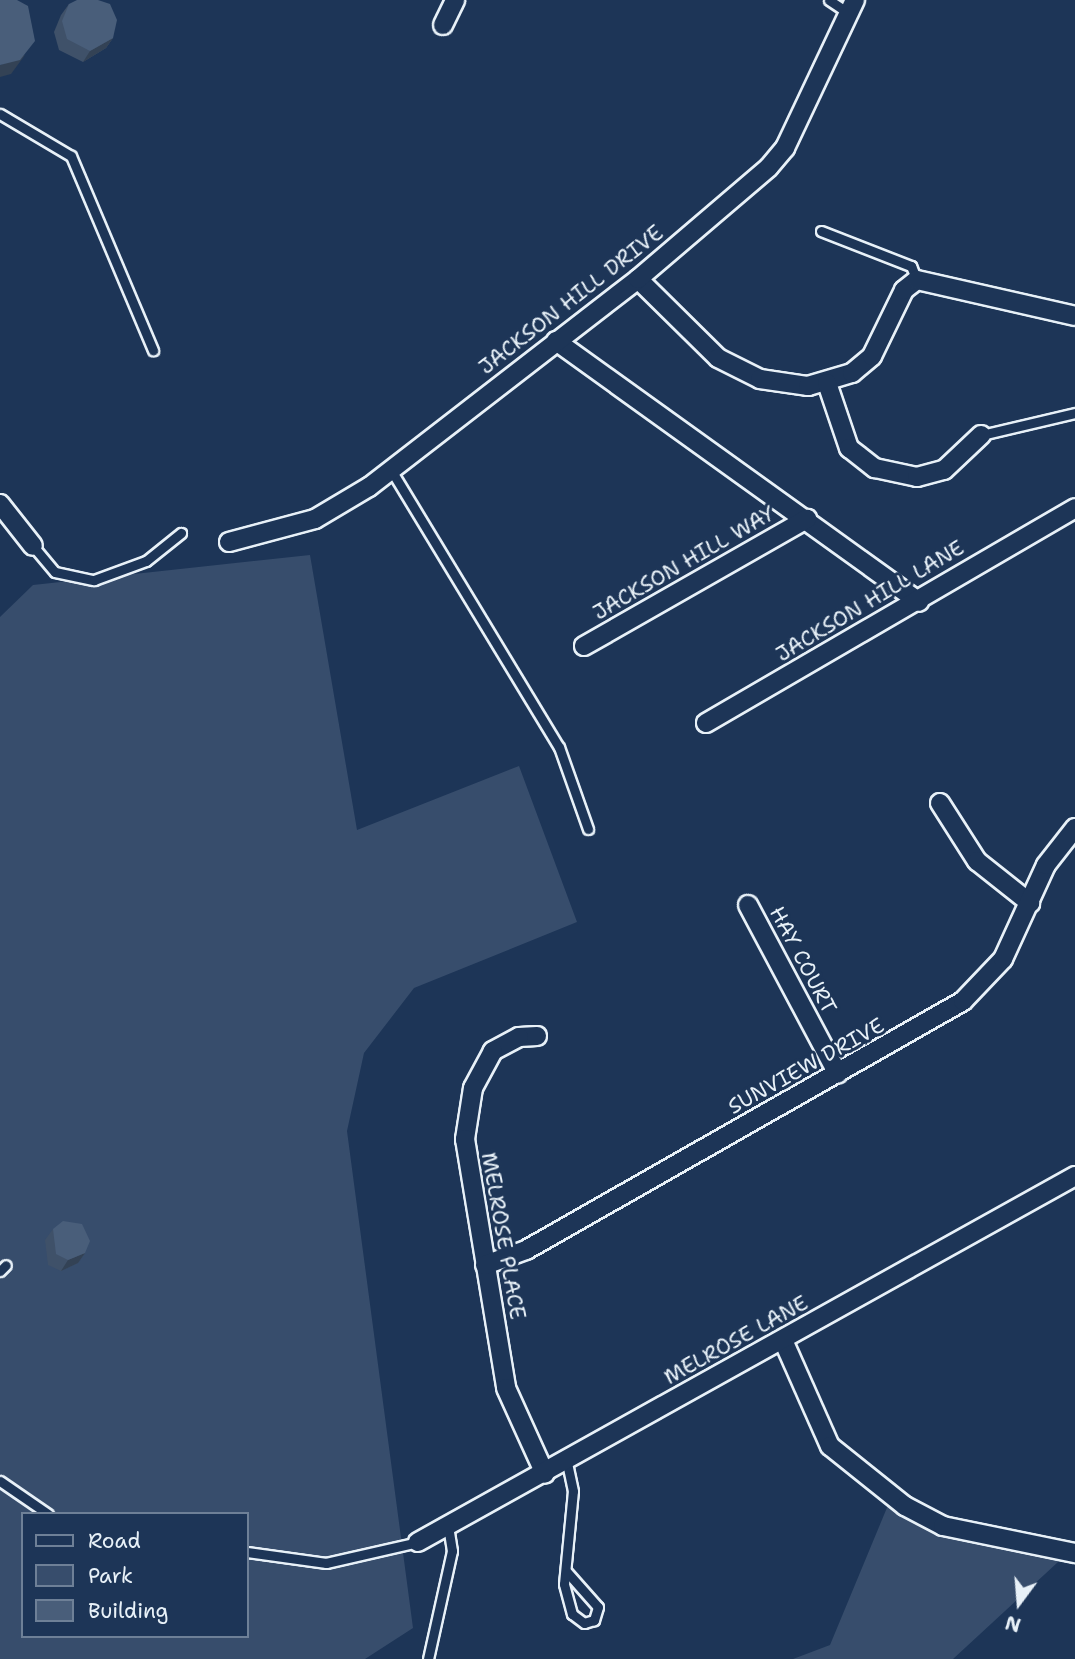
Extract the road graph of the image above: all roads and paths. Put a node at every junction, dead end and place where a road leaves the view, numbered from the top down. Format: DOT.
graph roads {
  1 [pos="455,0"];
  2 [pos="829,0"];
  3 [pos="851,6"];
  4 [pos="443,25"];
  5 [pos="0,114"];
  6 [pos="821,231"];
  7 [pos="638,279"];
  8 [pos="917,280"];
  9 [pos="1075,316"];
  10 [pos="556,341"];
  11 [pos="153,350"];
  12 [pos="827,383"];
  13 [pos="1075,414"];
  14 [pos="981,435"];
  15 [pos="391,470"];
  16 [pos="0,504"];
  17 [pos="1075,508"];
  18 [pos="807,519"];
  19 [pos="181,533"];
  20 [pos="229,542"];
  21 [pos="33,546"];
  22 [pos="919,602"];
  23 [pos="584,646"];
  24 [pos="706,723"];
  25 [pos="940,803"];
  26 [pos="1075,828"];
  27 [pos="588,829"];
  28 [pos="1030,903"];
  29 [pos="748,905"];
  30 [pos="537,1036"];
  31 [pos="838,1074"];
  32 [pos="1075,1176"];
  33 [pos="485,1265"];
  34 [pos="783,1340"];
  35 [pos="567,1462"];
  36 [pos="545,1474"];
  37 [pos="0,1481"];
  38 [pos="45,1512"];
  39 [pos="448,1527"];
  40 [pos="418,1542"];
  41 [pos="248,1552"];
  42 [pos="1075,1553"];
  43 [pos="566,1571"];
  44 [pos="428,1659"];
  1 -- 4 [label="street"];
  2 -- 3 [label="lane"];
  3 -- 7 [label="street, JACKSON HILL DRIVE"];
  5 -- 11 [label="lane"];
  6 -- 8 [label="lane"];
  7 -- 10 [label="street, JACKSON HILL DRIVE"];
  7 -- 12 [label="street"];
  8 -- 9 [label="street"];
  8 -- 12 [label="street"];
  10 -- 15 [label="street, JACKSON HILL DRIVE"];
  10 -- 18 [label="street"];
  12 -- 14 [label="street"];
  13 -- 14 [label="lane"];
  15 -- 20 [label="street, JACKSON HILL DRIVE"];
  15 -- 27 [label="lane"];
  16 -- 21 [label="street"];
  17 -- 22 [label="street, JACKSON HILL LANE"];
  18 -- 22 [label="street"];
  18 -- 23 [label="street, JACKSON HILL WAY"];
  19 -- 21 [label="lane"];
  22 -- 24 [label="street, JACKSON HILL LANE"];
  25 -- 28 [label="street"];
  26 -- 28 [label="street, SUNVIEW DRIVE"];
  28 -- 31 [label="street, SUNVIEW DRIVE"];
  29 -- 31 [label="street, HAY COURT"];
  30 -- 33 [label="street, MELROSE PLACE"];
  31 -- 33 [label="street, SUNVIEW DRIVE"];
  32 -- 34 [label="street, MELROSE LANE"];
  33 -- 36 [label="street, MELROSE PLACE"];
  34 -- 35 [label="street, MELROSE LANE"];
  34 -- 42 [label="street"];
  35 -- 36 [label="street, MELROSE LANE"];
  35 -- 43 [label="lane"];
  36 -- 39 [label="street, MELROSE LANE"];
  37 -- 38 [label="lane"];
  39 -- 40 [label="street, MELROSE LANE"];
  39 -- 44 [label="lane"];
  40 -- 41 [label="lane"];
  43 -- 43 [label="lane"];
}
